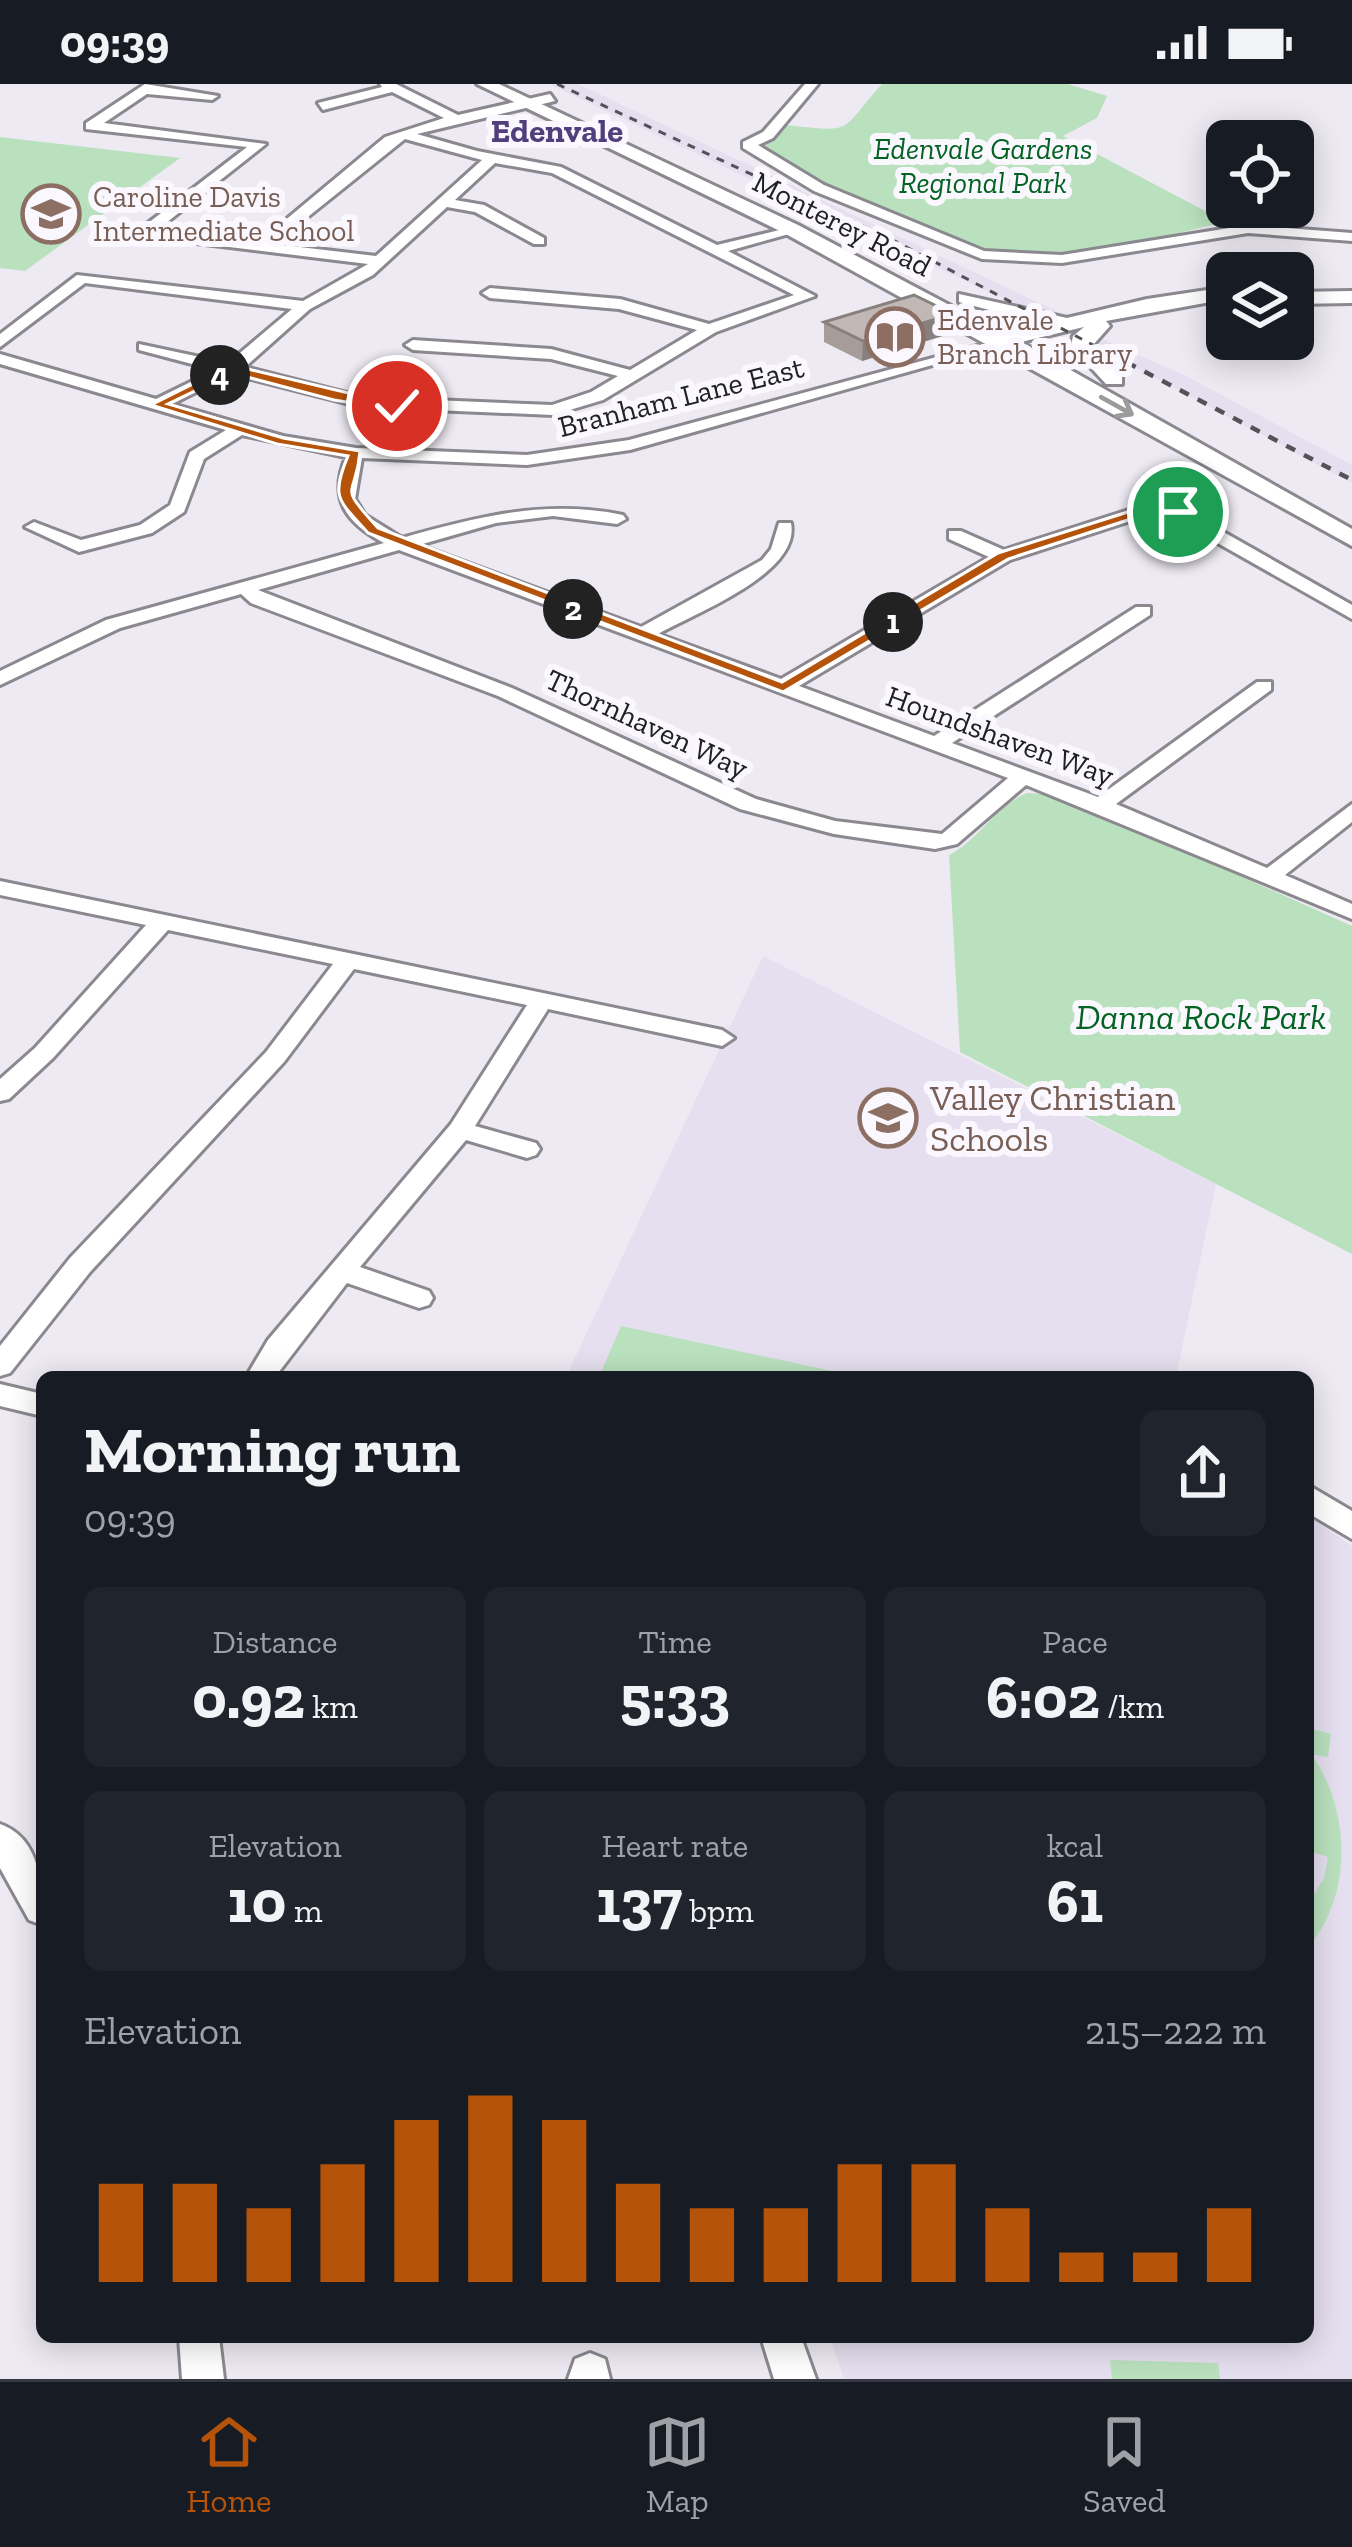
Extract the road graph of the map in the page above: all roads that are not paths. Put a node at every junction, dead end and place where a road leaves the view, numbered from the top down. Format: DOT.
graph roads {
  1 [pos="484,84"];
  2 [pos="812,84"];
  3 [pos="389,86"];
  4 [pos="149,87"];
  5 [pos="524,94"];
  6 [pos="212,97"];
  7 [pos="323,106"];
  8 [pos="457,119"];
  9 [pos="403,134"];
  10 [pos="492,158"];
  11 [pos="446,202"];
  12 [pos="791,230"];
  13 [pos="1352,237"];
  14 [pos="539,241"];
  15 [pos="262,247"];
  16 [pos="718,249"];
  17 [pos="379,261"];
  18 [pos="620,287"];
  19 [pos="490,293"];
  20 [pos="1352,293"];
  21 [pos="1314,294"];
  22 [pos="965,298"];
  23 [pos="1206,301"];
  24 [pos="604,302"];
  25 [pos="305,306"];
  26 [pos="1090,323"];
  27 [pos="710,329"];
  28 [pos="1023,341"];
  29 [pos="0,343"];
  30 [pos="413,345"];
  31 [pos="145,347"];
  32 [pos="0,358"];
  33 [pos="231,369"];
  34 [pos="632,375"];
  35 [pos="1114,379"];
  36 [pos="157,405"];
  37 [pos="238,430"];
  38 [pos="356,453"];
  39 [pos="1352,512"];
  40 [pos="616,519"];
  41 [pos="34,527"];
  42 [pos="785,527"];
  43 [pos="955,535"];
  44 [pos="1352,539"];
  45 [pos="399,544"];
  46 [pos="1003,556"];
  47 [pos="242,586"];
  48 [pos="1143,611"];
  49 [pos="1352,614"];
  50 [pos="642,634"];
  51 [pos="0,679"];
  52 [pos="1264,686"];
  53 [pos="783,687"];
  54 [pos="936,744"];
  55 [pos="1022,777"];
  56 [pos="1100,805"];
  57 [pos="1352,811"];
  58 [pos="1270,876"];
  59 [pos="0,888"];
  60 [pos="1352,912"];
  61 [pos="163,921"];
  62 [pos="349,959"];
  63 [pos="543,998"];
  64 [pos="722,1038"];
  65 [pos="0,1093"];
  66 [pos="460,1130"];
  67 [pos="527,1149"];
  68 [pos="344,1271"];
  69 [pos="419,1298"];
  70 [pos="0,1366"];
  71 [pos="264,1371"];
  72 [pos="0,1395"];
  73 [pos="36,1404"];
  74 [pos="1314,1501"];
  75 [pos="1352,1527"];
  76 [pos="0,1839"];
  77 [pos="36,1893"];
  78 [pos="200,2343"];
  79 [pos="784,2343"];
  80 [pos="203,2379"];
  81 [pos="795,2379"];
  1 -- 5 [label="main road, Monterey Road"];
  2 -- 13 [label="street"];
  3 -- 7 [label="street"];
  3 -- 8 [label="street"];
  4 -- 6 [label="street"];
  4 -- 15 [label="street"];
  5 -- 8 [label="street"];
  5 -- 12 [label="main road, Monterey Road"];
  5 -- 22 [label="main road, Monterey Road"];
  8 -- 9 [label="street"];
  9 -- 10 [label="street"];
  9 -- 15 [label="street"];
  10 -- 11 [label="street"];
  10 -- 16 [label="street"];
  11 -- 14 [label="street"];
  11 -- 17 [label="street"];
  12 -- 16 [label="street"];
  12 -- 28 [label="main road, Monterey Road"];
  15 -- 17 [label="street"];
  16 -- 27 [label="street"];
  17 -- 25 [label="street"];
  18 -- 24 [label="street"];
  19 -- 24 [label="street"];
  20 -- 21 [label="main road"];
  22 -- 26 [label="main road"];
  22 -- 28 [label="main road, Monterey Road"];
  23 -- 26 [label="main road"];
  24 -- 27 [label="street"];
  25 -- 29 [label="street"];
  25 -- 33 [label="street"];
  26 -- 28 [label="main road, Branham Lane East"];
  26 -- 35 [label="main road"];
  27 -- 34 [label="street"];
  28 -- 35 [label="main road, Monterey Road"];
  28 -- 38 [label="street, Branham Lane East"];
  28 -- 44 [label="main road, Monterey Road, one-way"];
  30 -- 34 [label="street"];
  31 -- 33 [label="street"];
  32 -- 36 [label="street, Branham Lane East"];
  33 -- 34 [label="street"];
  33 -- 36 [label="street"];
  35 -- 39 [label="main road, Monterey Road"];
  36 -- 37 [label="street, Branham Lane East"];
  37 -- 38 [label="street, Branham Lane East"];
  37 -- 41 [label="street"];
  38 -- 45 [label="street, Houndshaven Way"];
  40 -- 45 [label="street"];
  42 -- 50 [label="street"];
  43 -- 46 [label="street"];
  45 -- 47 [label="street"];
  45 -- 50 [label="street, Houndshaven Way"];
  46 -- 49 [label="street"];
  46 -- 53 [label="street"];
  47 -- 51 [label="street"];
  47 -- 55 [label="street, Thornhaven Way"];
  48 -- 54 [label="street"];
  50 -- 53 [label="street, Houndshaven Way"];
  52 -- 56 [label="street"];
  53 -- 54 [label="street, Houndshaven Way"];
  54 -- 55 [label="street, Houndshaven Way"];
  55 -- 56 [label="street, Houndshaven Way"];
  56 -- 58 [label="street, Houndshaven Way"];
  57 -- 58 [label="street"];
  58 -- 60 [label="street, Houndshaven Way"];
  59 -- 61 [label="street"];
  61 -- 62 [label="street"];
  61 -- 65 [label="street"];
  62 -- 63 [label="street"];
  62 -- 70 [label="street"];
  63 -- 64 [label="street"];
  63 -- 66 [label="street"];
  66 -- 67 [label="street"];
  66 -- 68 [label="street"];
  68 -- 69 [label="street"];
  68 -- 71 [label="street"];
  72 -- 73 [label="street"];
  74 -- 75 [label="street"];
  76 -- 77 [label="street"];
  78 -- 80 [label="street"];
  79 -- 81 [label="street"];
}
